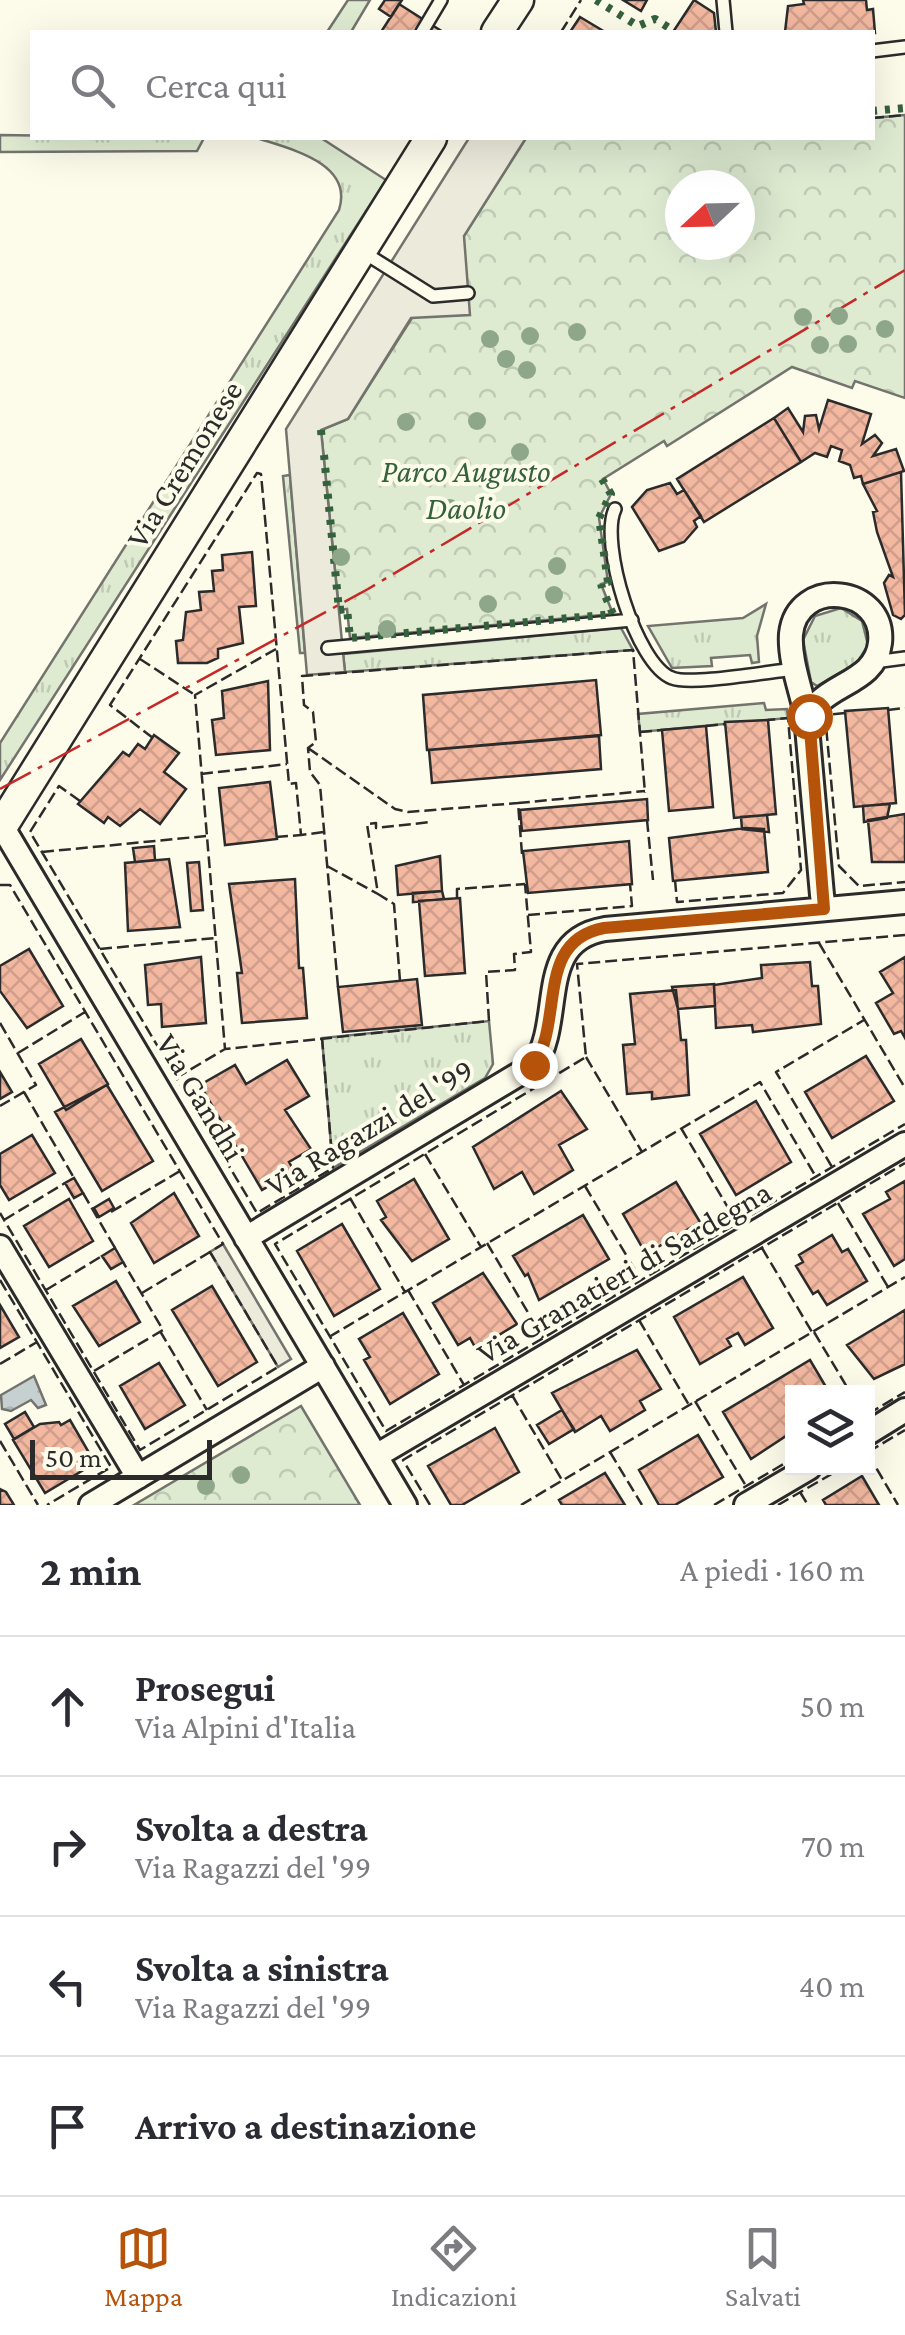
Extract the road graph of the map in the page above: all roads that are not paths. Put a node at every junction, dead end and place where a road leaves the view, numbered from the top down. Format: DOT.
graph roads {
  1 [pos="441,0"];
  2 [pos="722,0"];
  3 [pos="516,1"];
  4 [pos="423,30"];
  5 [pos="498,30"];
  6 [pos="726,30"];
  7 [pos="905,47"];
  8 [pos="875,51"];
  9 [pos="424,140"];
  10 [pos="360,250"];
  11 [pos="468,293"];
  12 [pos="615,509"];
  13 [pos="632,620"];
  14 [pos="328,648"];
  15 [pos="905,658"];
  16 [pos="874,662"];
  17 [pos="796,669"];
  18 [pos="808,727"];
  19 [pos="1,828"];
  20 [pos="905,902"];
  21 [pos="824,909"];
  22 [pos="905,1144"];
  23 [pos="246,1238"];
  24 [pos="0,1247"];
  25 [pos="324,1366"];
  26 [pos="905,1410"];
  27 [pos="875,1428"];
  28 [pos="376,1456"];
  29 [pos="797,1475"];
  30 [pos="138,1477"];
  31 [pos="91,1505"];
  32 [pos="406,1505"];
  33 [pos="746,1505"];
  1 -- 4 [label="lane"];
  2 -- 6 [label="lane"];
  3 -- 5 [label="main road"];
  7 -- 8 [label="lane"];
  9 -- 10 [label="main road, Via Cremonese"];
  10 -- 11 [label="lane"];
  10 -- 19 [label="main road, Via Cremonese"];
  12 -- 13 [label="lane"];
  13 -- 14 [label="lane"];
  13 -- 17 [label="lane"];
  15 -- 16 [label="lane"];
  16 -- 17 [label="street"];
  16 -- 18 [label="street"];
  17 -- 18 [label="street"];
  18 -- 21 [label="street"];
  19 -- 23 [label="street, Via Gandhi"];
  20 -- 21 [label="street, Via Ragazzi del '99"];
  21 -- 23 [label="street, Via Ragazzi del '99"];
  22 -- 28 [label="street, Via Granatieri di Sardegna"];
  23 -- 25 [label="street, Via Gandhi"];
  24 -- 30 [label="street"];
  25 -- 28 [label="street, Via Gandhi"];
  25 -- 30 [label="street"];
  26 -- 27 [label="street"];
  28 -- 32 [label="street, Via Gandhi"];
  29 -- 33 [label="street"];
  30 -- 31 [label="street"];
}
